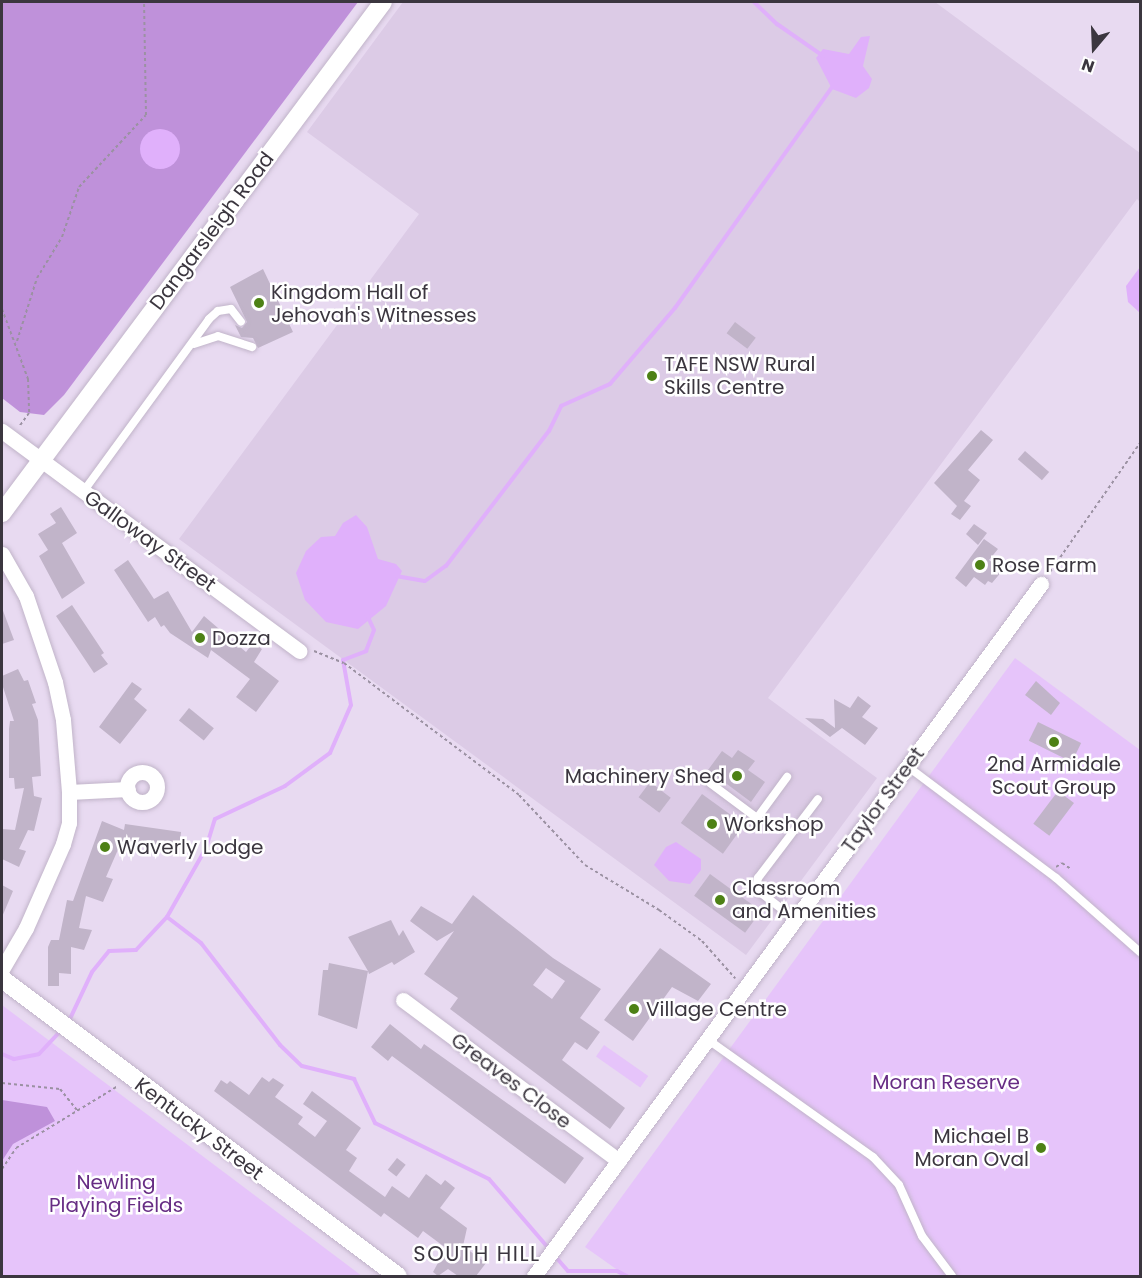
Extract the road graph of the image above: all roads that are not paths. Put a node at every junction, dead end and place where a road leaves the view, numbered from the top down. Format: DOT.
graph roads {
  1 [pos="383,2"];
  2 [pos="241,322"];
  3 [pos="190,346"];
  4 [pos="251,346"];
  5 [pos="2,430"];
  6 [pos="40,460"];
  7 [pos="84,492"];
  8 [pos="2,513"];
  9 [pos="2,554"];
  10 [pos="1041,584"];
  11 [pos="299,651"];
  12 [pos="907,766"];
  13 [pos="787,777"];
  14 [pos="710,783"];
  15 [pos="128,789"];
  16 [pos="69,792"];
  17 [pos="818,800"];
  18 [pos="796,920"];
  19 [pos="1140,952"];
  20 [pos="2,969"];
  21 [pos="2,979"];
  22 [pos="403,1000"];
  23 [pos="707,1039"];
  24 [pos="619,1161"];
  25 [pos="398,1276"];
  26 [pos="534,1276"];
  27 [pos="952,1276"];
  1 -- 6 [label="street, Dangarsleigh Road"];
  2 -- 3 [label="lane"];
  3 -- 4 [label="lane"];
  3 -- 7 [label="lane"];
  5 -- 6 [label="street, Galloway Street"];
  6 -- 7 [label="street, Galloway Street"];
  6 -- 8 [label="street, Dangarsleigh Road"];
  7 -- 11 [label="street, Galloway Street"];
  9 -- 16 [label="street"];
  10 -- 12 [label="street, Taylor Street"];
  12 -- 18 [label="street, Taylor Street"];
  12 -- 19 [label="lane"];
  13 -- 14 [label="lane"];
  15 -- 16 [label="street"];
  16 -- 20 [label="street"];
  17 -- 18 [label="lane"];
  18 -- 23 [label="street, Taylor Street"];
  21 -- 25 [label="street, Kentucky Street"];
  22 -- 24 [label="street, Greaves Close"];
  23 -- 24 [label="street, Taylor Street"];
  23 -- 27 [label="lane"];
  24 -- 26 [label="street, Taylor Street"];
}
